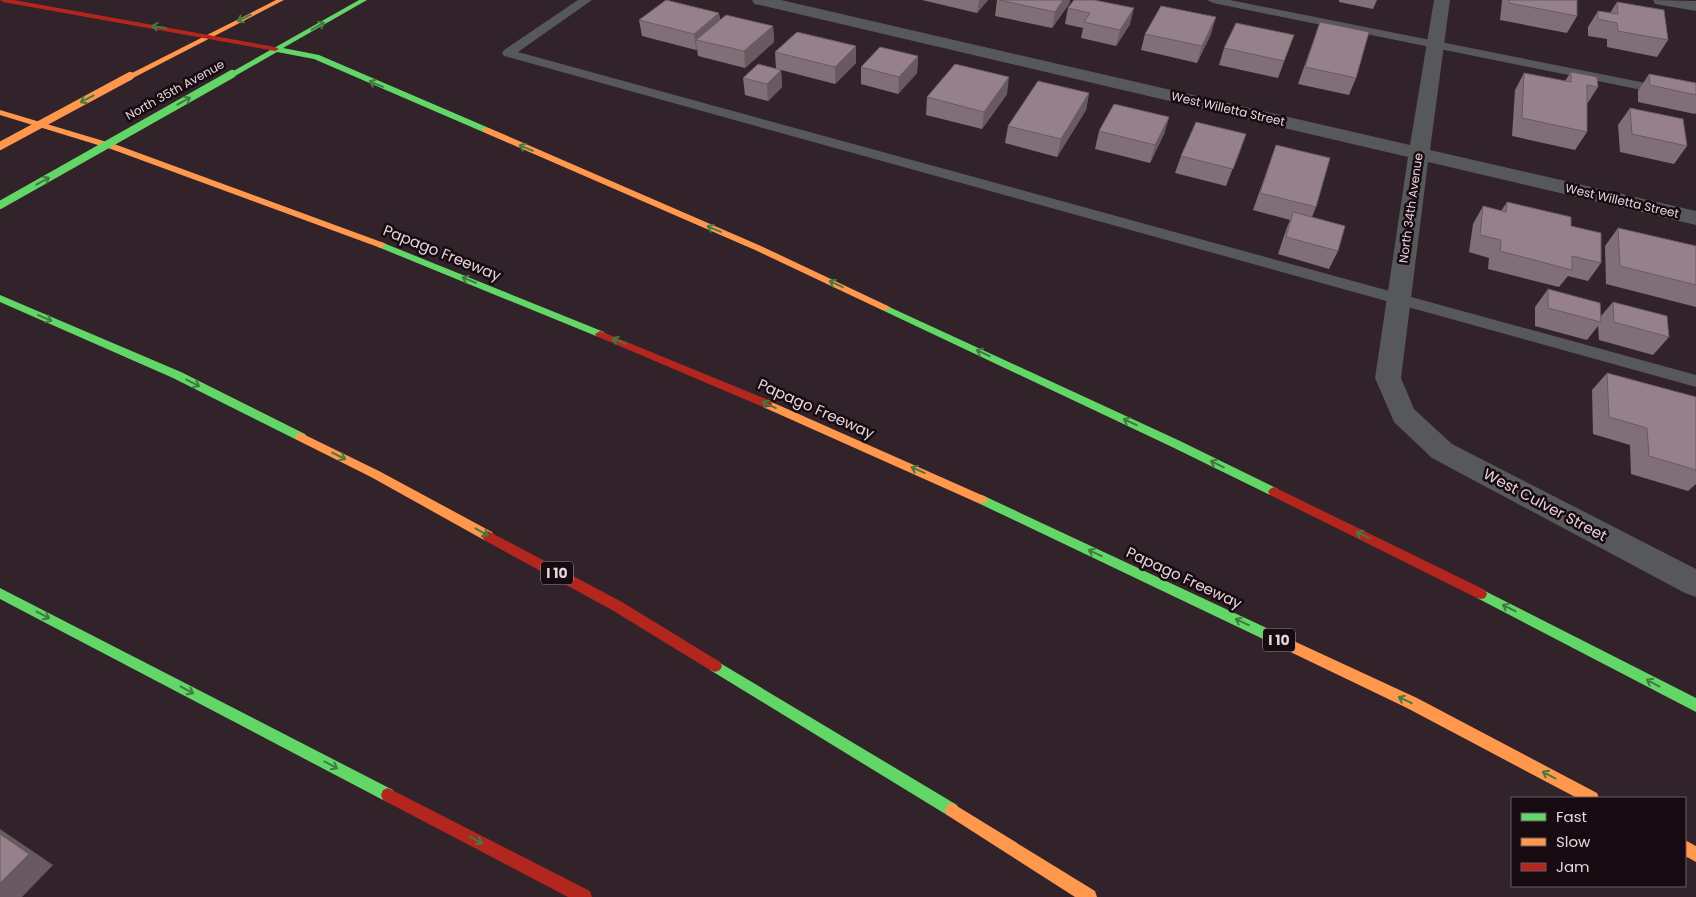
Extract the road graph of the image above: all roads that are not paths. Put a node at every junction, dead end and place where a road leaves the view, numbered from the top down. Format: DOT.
graph roads {
  1 [pos="3,0"];
  2 [pos="281,0"];
  3 [pos="364,0"];
  4 [pos="586,0"];
  5 [pos="760,0"];
  6 [pos="1213,0"];
  7 [pos="1442,0"];
  8 [pos="1661,0"];
  9 [pos="1696,6"];
  10 [pos="207,36"];
  11 [pos="1434,45"];
  12 [pos="276,50"];
  13 [pos="1696,97"];
  14 [pos="0,112"];
  15 [pos="0,146"];
  16 [pos="1420,154"];
  17 [pos="0,205"];
  18 [pos="1696,218"];
  19 [pos="0,298"];
  20 [pos="1398,299"];
  21 [pos="1696,381"];
  22 [pos="1403,415"];
  23 [pos="1696,584"];
  24 [pos="0,592"];
  25 [pos="1696,705"];
  26 [pos="1590,797"];
  27 [pos="584,897"];
  28 [pos="1089,897"];
  10 -- 1 [label="main road, one-way"];
  2 -- 10 [label="main road, one-way"];
  12 -- 3 [label="main road, North 35th Avenue, one-way"];
  4 -- 20 [label="lane"];
  5 -- 16 [label="street, West Willetta Street"];
  6 -- 11 [label="lane"];
  7 -- 11 [label="street, North 34th Avenue"];
  8 -- 9 [label="street"];
  10 -- 12 [label="main road"];
  10 -- 15 [label="main road, one-way, bridge"];
  11 -- 13 [label="lane"];
  11 -- 16 [label="street, North 34th Avenue"];
  17 -- 12 [label="main road, North 35th Avenue, one-way, bridge"];
  25 -- 12 [label="main road, one-way"];
  26 -- 14 [label="main road, Papago Freeway / I 10, one-way"];
  16 -- 18 [label="street, West Willetta Street"];
  16 -- 20 [label="street, North 34th Avenue"];
  19 -- 28 [label="main road, I 10, one-way"];
  20 -- 21 [label="lane"];
  20 -- 22 [label="street, North 34th Avenue"];
  22 -- 23 [label="street, West Culver Street"];
  24 -- 27 [label="main road, one-way"];
}
